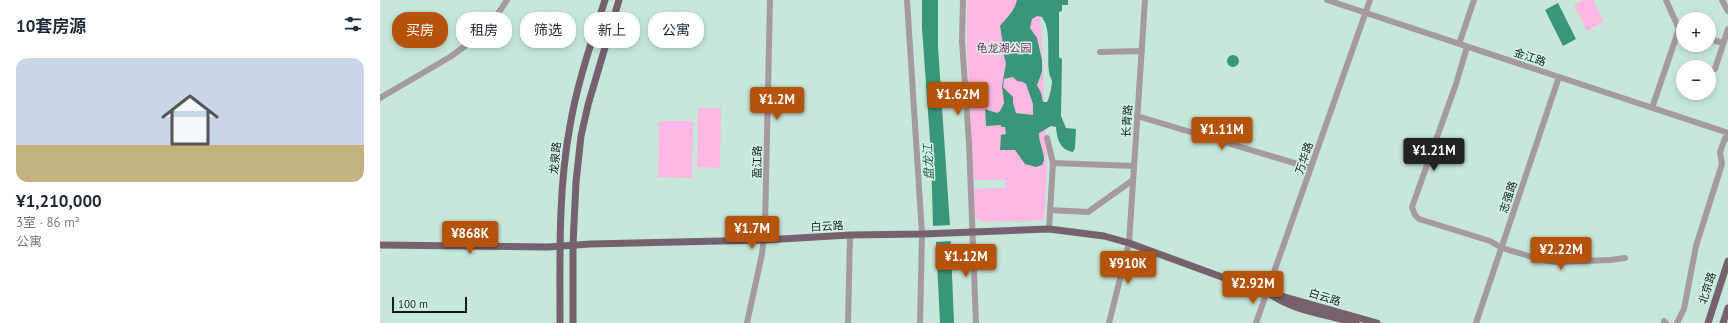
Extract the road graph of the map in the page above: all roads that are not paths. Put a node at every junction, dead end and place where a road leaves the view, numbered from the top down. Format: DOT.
graph roads {
  1 [pos="507,0"];
  2 [pos="605,0"];
  3 [pos="619,0"];
  4 [pos="770,0"];
  5 [pos="907,0"];
  6 [pos="963,0"];
  7 [pos="1145,0"];
  8 [pos="1327,0"];
  9 [pos="1370,0"];
  10 [pos="1474,0"];
  11 [pos="1666,0"];
  12 [pos="1722,0"];
  13 [pos="1728,11"];
  14 [pos="1366,12"];
  15 [pos="1676,20"];
  16 [pos="1728,29"];
  17 [pos="1716,41"];
  18 [pos="1676,43"];
  19 [pos="1723,43"];
  20 [pos="1459,44"];
  21 [pos="1467,46"];
  22 [pos="1142,51"];
  23 [pos="1100,52"];
  24 [pos="1716,66"];
  25 [pos="1559,78"];
  26 [pos="380,98"];
  27 [pos="1652,108"];
  28 [pos="1137,116"];
  29 [pos="1727,136"];
  30 [pos="1047,138"];
  31 [pos="1053,163"];
  32 [pos="1134,166"];
  33 [pos="1311,168"];
  34 [pos="1133,180"];
  35 [pos="1050,210"];
  36 [pos="1049,229"];
  37 [pos="973,232"];
  38 [pos="922,234"];
  39 [pos="850,235"];
  40 [pos="764,240"];
  41 [pos="1129,243"];
  42 [pos="380,245"];
  43 [pos="573,245"];
  44 [pos="560,246"];
  45 [pos="1502,248"];
  46 [pos="1625,258"];
  47 [pos="1728,260"];
  48 [pos="1266,292"];
  49 [pos="1728,308"];
  50 [pos="560,323"];
  51 [pos="573,323"];
  52 [pos="747,323"];
  53 [pos="848,323"];
  54 [pos="920,323"];
  55 [pos="976,323"];
  56 [pos="1109,323"];
  57 [pos="1256,323"];
  58 [pos="1356,323"];
  59 [pos="1377,323"];
  60 [pos="1476,323"];
  61 [pos="1677,323"];
  62 [pos="1708,323"];
  63 [pos="1723,323"];
  1 -- 26 [label="street"];
  2 -- 44 [label="main road, 龙泉路"];
  3 -- 43 [label="main road"];
  4 -- 40 [label="street, 盈江路"];
  5 -- 38 [label="street"];
  6 -- 37 [label="street"];
  7 -- 22 [label="street, 长青路"];
  8 -- 14 [label="street, 金江路"];
  9 -- 14 [label="street, 万华路"];
  10 -- 20 [label="street"];
  11 -- 15 [label="street"];
  12 -- 13 [label="street"];
  14 -- 20 [label="street, 金江路"];
  14 -- 33 [label="street, 万华路"];
  16 -- 19 [label="street"];
  17 -- 19 [label="street"];
  18 -- 27 [label="street"];
  19 -- 24 [label="street"];
  20 -- 21 [label="street, 金江路"];
  21 -- 25 [label="street, 金江路"];
  21 -- 45 [label="street"];
  22 -- 23 [label="street"];
  22 -- 28 [label="street, 长青路"];
  25 -- 27 [label="street, 金江路"];
  25 -- 45 [label="street, 志强路"];
  27 -- 29 [label="street, 金江路"];
  28 -- 32 [label="street, 长青路"];
  28 -- 33 [label="street"];
  29 -- 61 [label="street"];
  30 -- 31 [label="street"];
  31 -- 32 [label="street"];
  31 -- 35 [label="street"];
  32 -- 34 [label="street, 长青路"];
  33 -- 48 [label="street, 万华路"];
  34 -- 35 [label="street"];
  34 -- 41 [label="street, 长青路"];
  35 -- 36 [label="street"];
  36 -- 37 [label="main road, 白云路"];
  36 -- 41 [label="main road, 白云路"];
  37 -- 38 [label="main road, 白云路"];
  37 -- 55 [label="street"];
  38 -- 39 [label="main road, 白云路"];
  38 -- 54 [label="street"];
  39 -- 40 [label="main road, 白云路"];
  39 -- 53 [label="street"];
  40 -- 43 [label="main road, 白云路"];
  40 -- 52 [label="street, 盈江路"];
  41 -- 48 [label="main road, 白云路"];
  41 -- 56 [label="street, 长青路"];
  42 -- 44 [label="main road, 白云路"];
  43 -- 44 [label="main road, 白云路"];
  43 -- 51 [label="main road"];
  44 -- 50 [label="main road, 龙泉路"];
  45 -- 46 [label="street"];
  45 -- 60 [label="street, 志强路"];
  47 -- 62 [label="main road, 北京路"];
  48 -- 57 [label="street, 万华路"];
  48 -- 58 [label="main road, 白云路"];
  48 -- 59 [label="main road, 白云路"];
  49 -- 63 [label="main road"];
}
